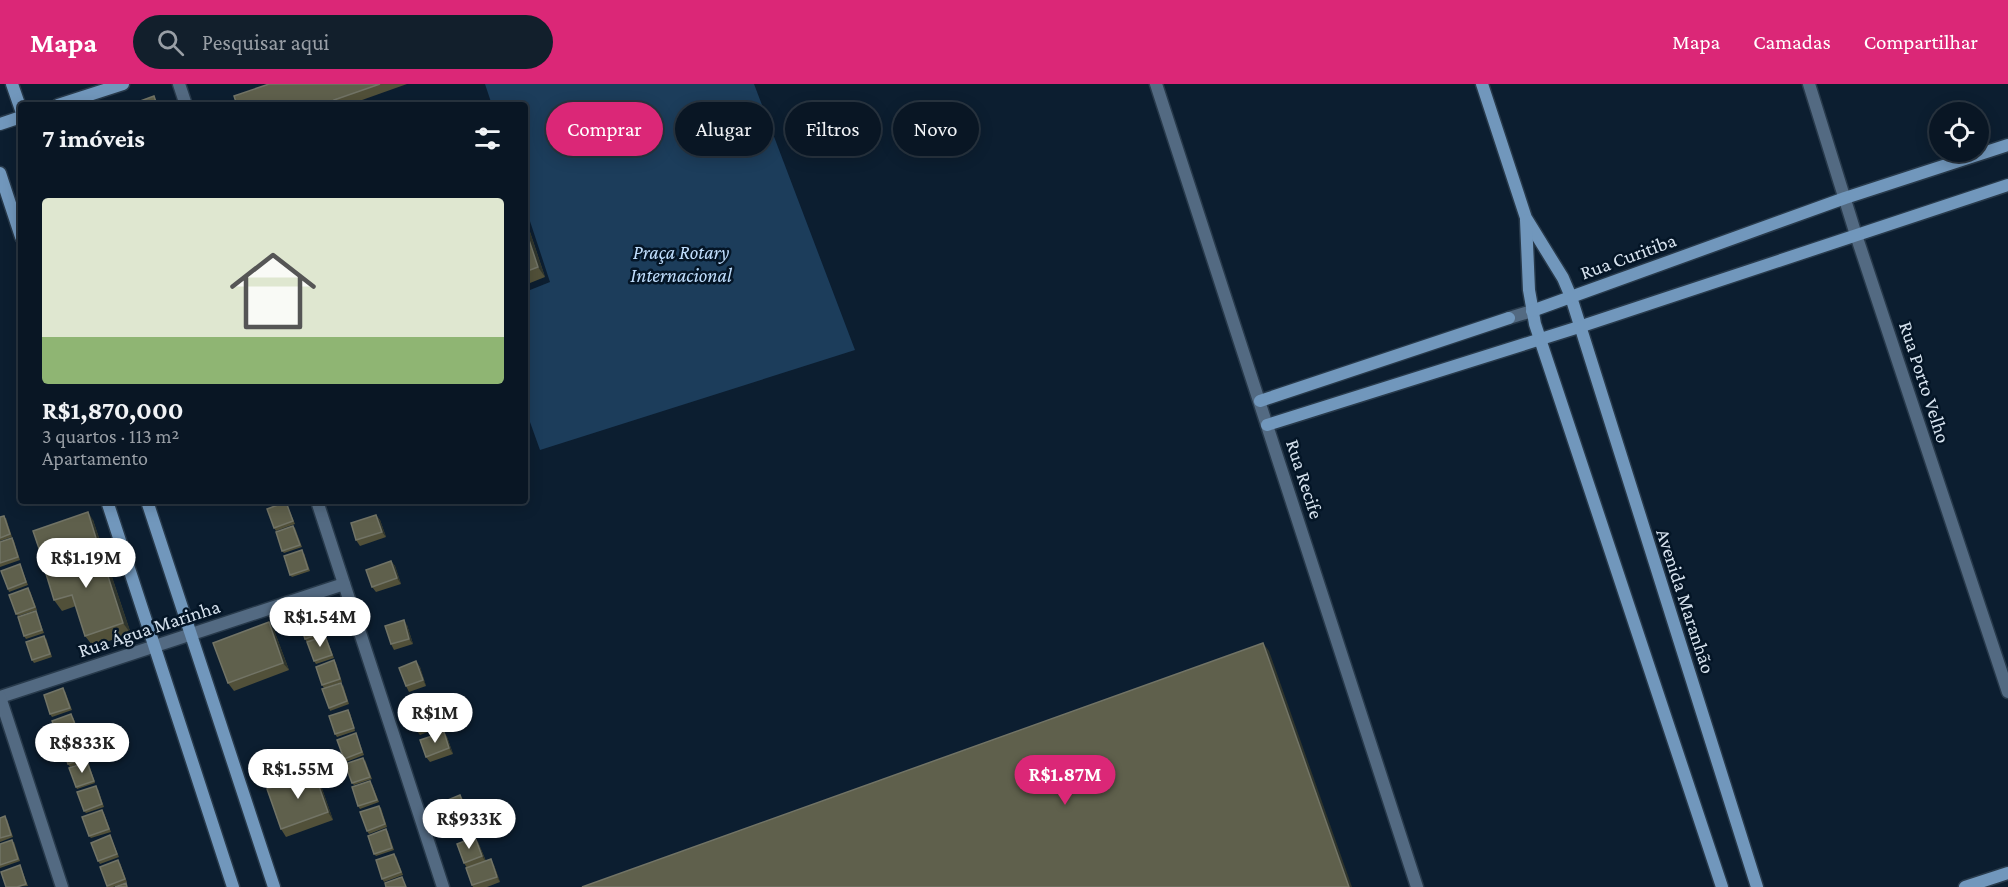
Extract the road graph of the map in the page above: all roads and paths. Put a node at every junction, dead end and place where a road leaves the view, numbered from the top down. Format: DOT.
graph roads {
  1 [pos="123,84"];
  2 [pos="179,84"];
  3 [pos="1156,84"];
  4 [pos="1482,84"];
  5 [pos="1809,84"];
  6 [pos="15,85"];
  7 [pos="0,91"];
  8 [pos="19,102"];
  9 [pos="67,102"];
  10 [pos="185,102"];
  11 [pos="18,118"];
  12 [pos="0,124"];
  13 [pos="2008,145"];
  14 [pos="0,173"];
  15 [pos="2008,184"];
  16 [pos="1845,198"];
  17 [pos="1526,218"];
  18 [pos="18,228"];
  19 [pos="1856,235"];
  20 [pos="1570,297"];
  21 [pos="1532,311"];
  22 [pos="1579,327"];
  23 [pos="1540,339"];
  24 [pos="1260,401"];
  25 [pos="1267,424"];
  26 [pos="108,504"];
  27 [pos="148,504"];
  28 [pos="318,504"];
  29 [pos="344,584"];
  30 [pos="190,634"];
  31 [pos="154,646"];
  32 [pos="2008,692"];
  33 [pos="0,697"];
  34 [pos="2008,873"];
  35 [pos="62,887"];
  36 [pos="233,887"];
  37 [pos="274,887"];
  38 [pos="442,887"];
  39 [pos="1417,887"];
  40 [pos="1722,887"];
  41 [pos="1757,887"];
  42 [pos="1965,887"];
  1 -- 9 [label="street"];
  2 -- 10 [label="street"];
  3 -- 24 [label="street, Rua Recife"];
  4 -- 17 [label="street"];
  5 -- 16 [label="street, Rua Porto Velho"];
  6 -- 7 [label="street"];
  6 -- 8 [label="street"];
  11 -- 12 [label="street"];
  13 -- 16 [label="street, Rua Curitiba"];
  14 -- 18 [label="street"];
  15 -- 19 [label="street"];
  16 -- 19 [label="street, Rua Porto Velho"];
  16 -- 20 [label="street, Rua Curitiba"];
  17 -- 20 [label="street, Avenida Maranhão"];
  17 -- 21 [label="street"];
  19 -- 22 [label="street"];
  19 -- 32 [label="street, Rua Porto Velho"];
  20 -- 21 [label="street, Rua Curitiba"];
  20 -- 22 [label="street, Avenida Maranhão"];
  21 -- 23 [label="street"];
  21 -- 24 [label="street, Rua Curitiba"];
  22 -- 23 [label="street"];
  22 -- 41 [label="street, Avenida Maranhão"];
  23 -- 25 [label="street"];
  23 -- 40 [label="street"];
  24 -- 25 [label="street, Rua Recife"];
  25 -- 39 [label="street, Rua Recife"];
  26 -- 31 [label="street"];
  27 -- 30 [label="street"];
  28 -- 29 [label="street"];
  29 -- 30 [label="street, Rua Água Marinha"];
  29 -- 38 [label="street"];
  30 -- 31 [label="street, Rua Água Marinha"];
  30 -- 37 [label="street"];
  31 -- 33 [label="street, Rua Água Marinha"];
  31 -- 36 [label="street"];
  33 -- 35 [label="street"];
  34 -- 42 [label="street"];
}
